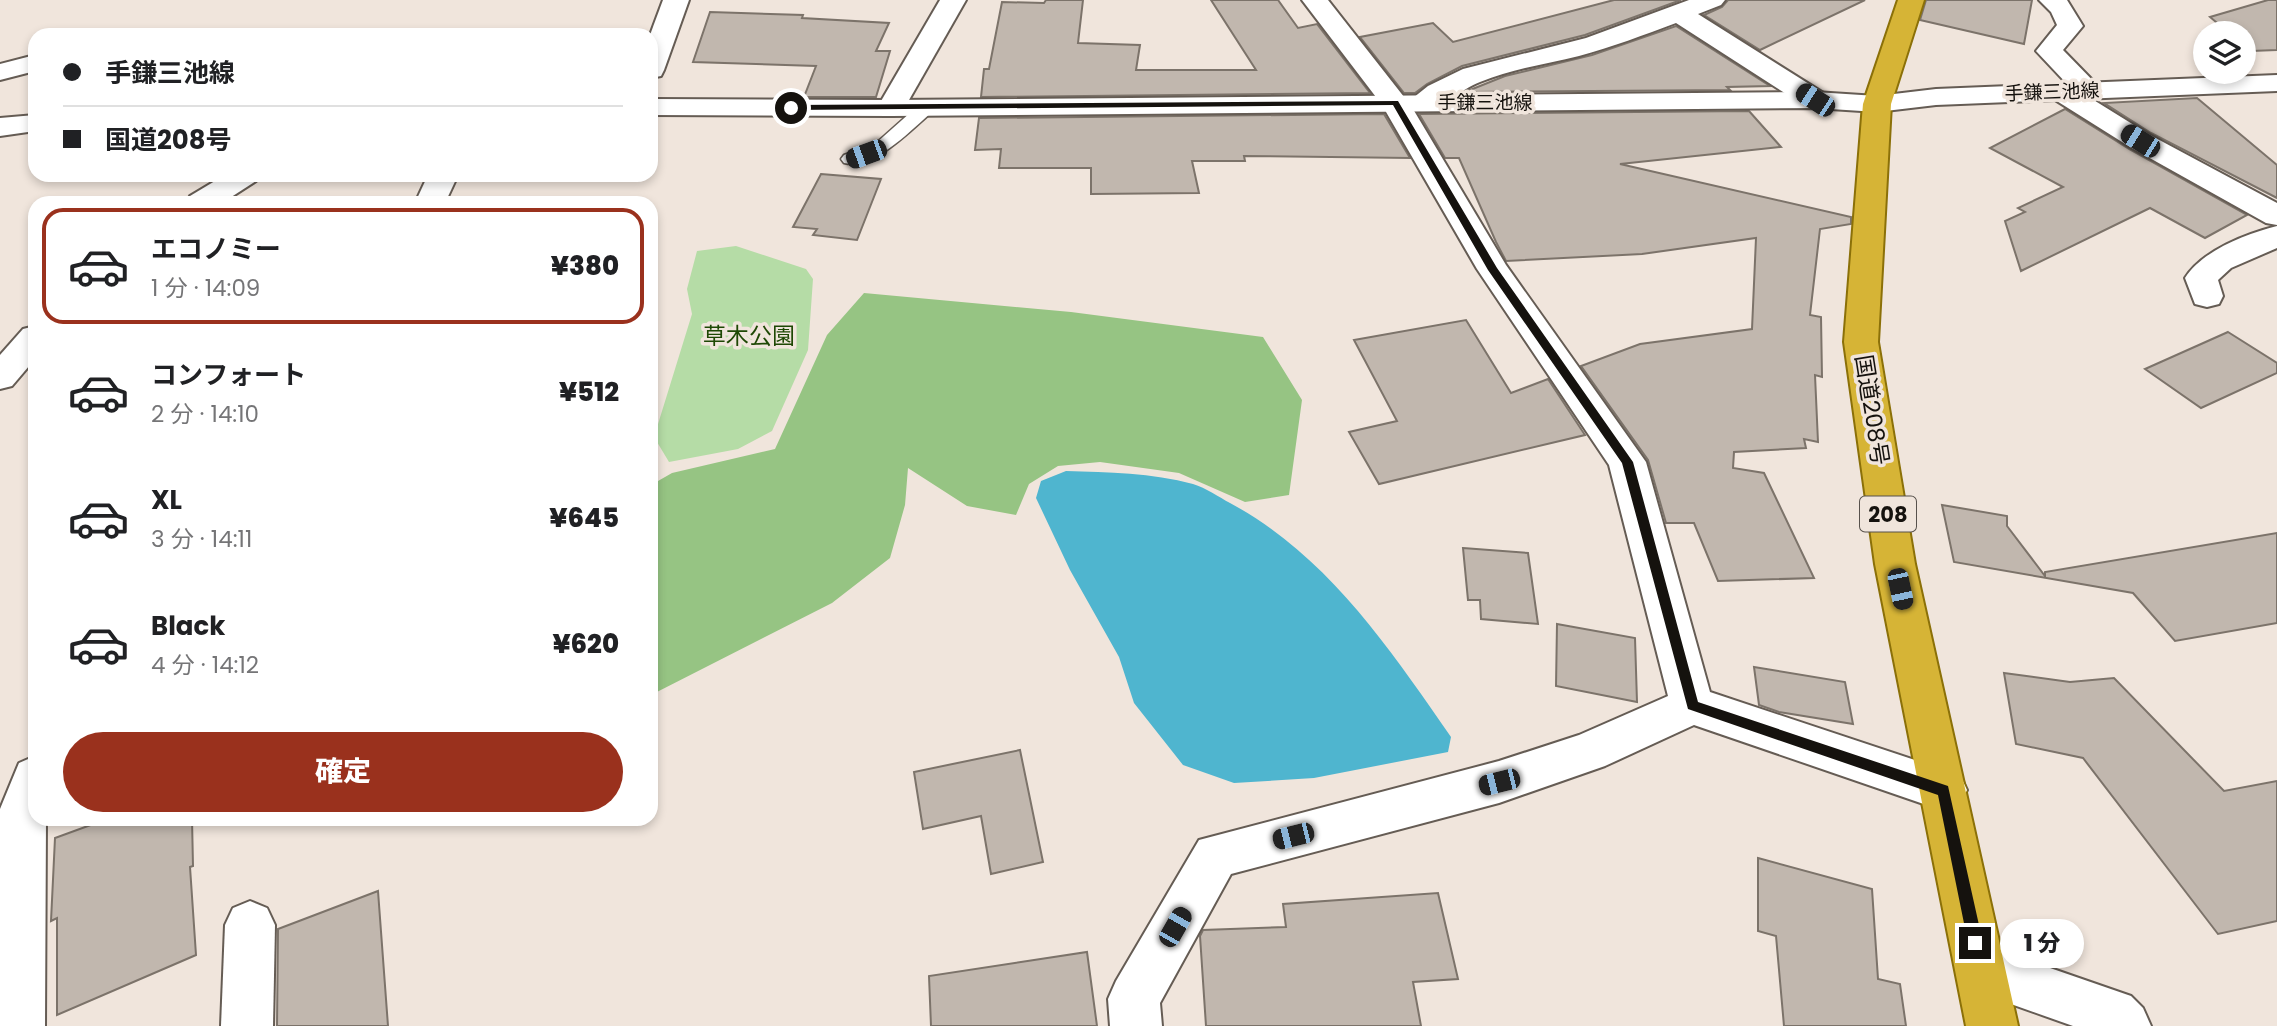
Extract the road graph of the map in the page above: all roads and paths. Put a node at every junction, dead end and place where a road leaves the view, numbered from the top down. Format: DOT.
graph roads {
  1 [pos="676,0"];
  2 [pos="953,0"];
  3 [pos="1315,0"];
  4 [pos="1712,0"];
  5 [pos="1911,0"];
  6 [pos="2052,0"];
  7 [pos="1678,13"];
  8 [pos="658,50"];
  9 [pos="28,65"];
  10 [pos="0,72"];
  11 [pos="2277,83"];
  12 [pos="2076,91"];
  13 [pos="1815,100"];
  14 [pos="1409,103"];
  15 [pos="1877,104"];
  16 [pos="658,107"];
  17 [pos="891,108"];
  18 [pos="926,108"];
  19 [pos="28,125"];
  20 [pos="0,127"];
  21 [pos="850,159"];
  22 [pos="235,182"];
  23 [pos="212,196"];
  24 [pos="2277,216"];
  25 [pos="2277,236"];
  26 [pos="2207,296"];
  27 [pos="28,345"];
  28 [pos="0,377"];
  29 [pos="1692,705"];
  30 [pos="1944,790"];
  31 [pos="28,796"];
  32 [pos="250,925"];
  33 [pos="1981,969"];
  34 [pos="19,1026"];
  35 [pos="247,1026"];
  36 [pos="1136,1026"];
  37 [pos="1992,1026"];
  38 [pos="2125,1026"];
  1 -- 8 [label="street"];
  2 -- 17 [label="street"];
  3 -- 14 [label="street"];
  4 -- 7 [label="street"];
  5 -- 15 [label="highway, 国道208号 / 208"];
  6 -- 12 [label="street"];
  7 -- 13 [label="street"];
  7 -- 14 [label="street"];
  9 -- 10 [label="street"];
  11 -- 12 [label="street, 手鎌三池線"];
  12 -- 15 [label="street, 手鎌三池線"];
  12 -- 24 [label="street"];
  13 -- 14 [label="street, 手鎌三池線"];
  13 -- 15 [label="street, 手鎌三池線"];
  14 -- 18 [label="street, 手鎌三池線"];
  14 -- 29 [label="street"];
  15 -- 30 [label="highway, 国道208号 / 208"];
  16 -- 17 [label="street, 手鎌三池線"];
  17 -- 18 [label="street, 手鎌三池線"];
  18 -- 21 [label="lane"];
  19 -- 20 [label="street"];
  22 -- 23 [label="street"];
  25 -- 26 [label="street"];
  27 -- 28 [label="street"];
  29 -- 30 [label="street"];
  29 -- 36 [label="street"];
  30 -- 33 [label="highway, 国道208号 / 208"];
  31 -- 34 [label="street"];
  32 -- 35 [label="street"];
  33 -- 37 [label="highway, 国道208号 / 208"];
  33 -- 38 [label="street"];
}
